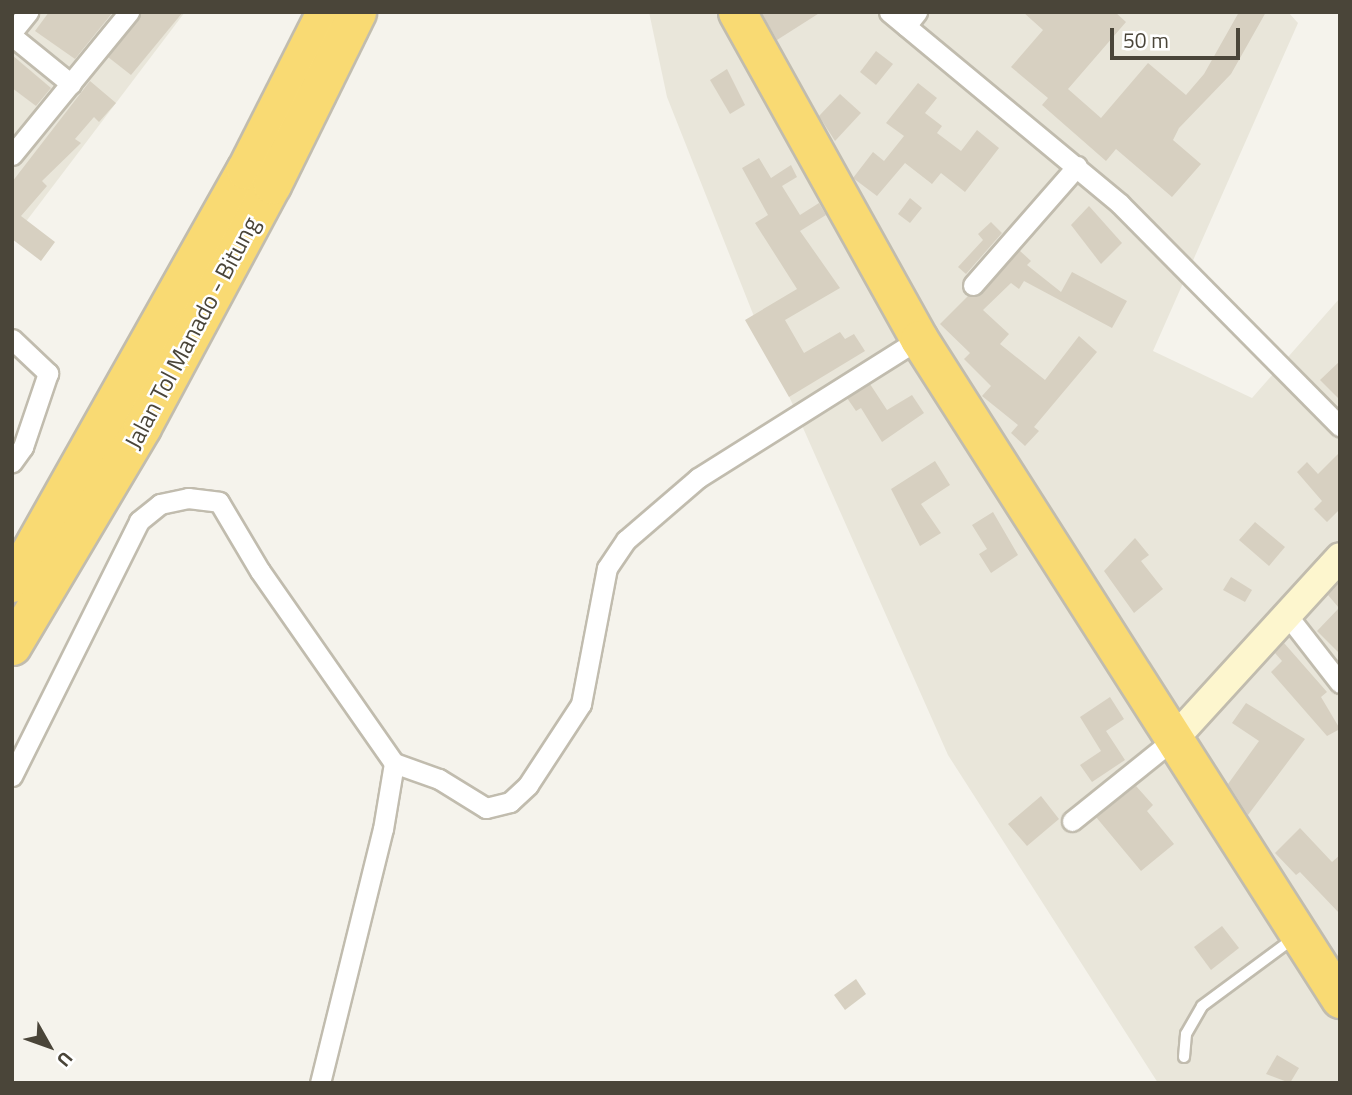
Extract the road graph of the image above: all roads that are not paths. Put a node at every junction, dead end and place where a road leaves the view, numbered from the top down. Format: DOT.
graph roads {
  1 [pos="28,12"];
  2 [pos="129,12"];
  3 [pos="325,12"];
  4 [pos="357,12"];
  5 [pos="737,12"];
  6 [pos="889,12"];
  7 [pos="912,19"];
  8 [pos="12,34"];
  9 [pos="71,84"];
  10 [pos="12,155"];
  11 [pos="1077,166"];
  12 [pos="259,177"];
  13 [pos="973,285"];
  14 [pos="919,338"];
  15 [pos="12,339"];
  16 [pos="1340,426"];
  17 [pos="12,462"];
  18 [pos="1340,557"];
  19 [pos="12,583"];
  20 [pos="1287,615"];
  21 [pos="12,646"];
  22 [pos="1340,683"];
  23 [pos="1174,739"];
  24 [pos="394,763"];
  25 [pos="12,776"];
  26 [pos="1072,821"];
  27 [pos="1298,935"];
  28 [pos="1340,999"];
  29 [pos="1184,1058"];
  30 [pos="320,1083"];
  1 -- 8 [label="street"];
  2 -- 9 [label="street"];
  3 -- 12 [label="highway, Jalan Tol Manado - Bitung"];
  4 -- 12 [label="highway, Jalan Tol Manado - Bitung"];
  5 -- 14 [label="highway"];
  6 -- 7 [label="street"];
  7 -- 11 [label="street"];
  8 -- 9 [label="street"];
  9 -- 10 [label="street"];
  11 -- 13 [label="street"];
  11 -- 16 [label="street"];
  12 -- 19 [label="highway, Jalan Tol Manado - Bitung"];
  12 -- 21 [label="highway, Jalan Tol Manado - Bitung"];
  14 -- 23 [label="highway"];
  14 -- 24 [label="street"];
  15 -- 17 [label="street"];
  18 -- 20 [label="street"];
  20 -- 22 [label="street"];
  20 -- 23 [label="street"];
  23 -- 26 [label="street"];
  23 -- 27 [label="highway"];
  24 -- 25 [label="street"];
  24 -- 30 [label="street"];
  27 -- 28 [label="highway"];
  27 -- 29 [label="lane"];
}
